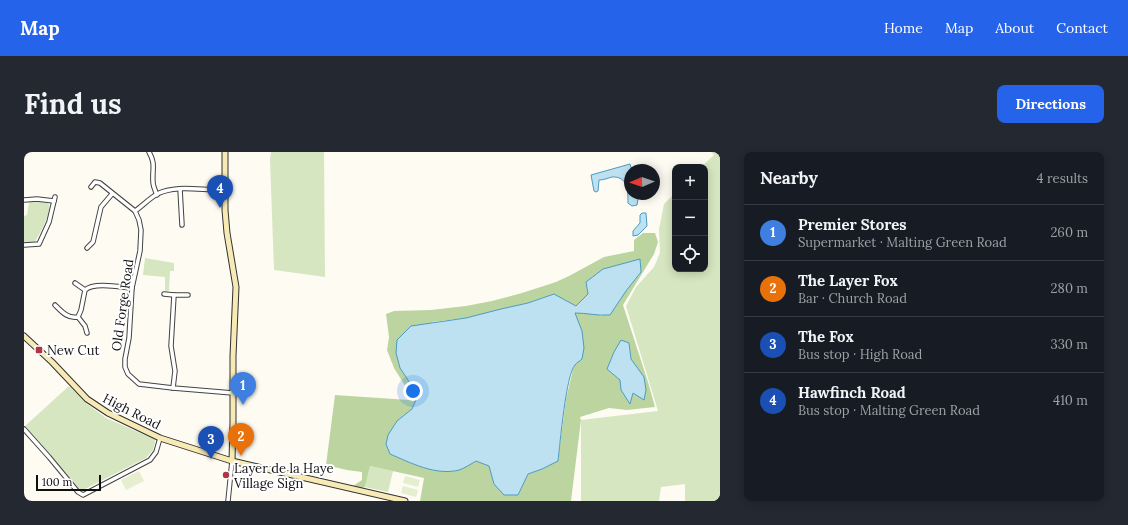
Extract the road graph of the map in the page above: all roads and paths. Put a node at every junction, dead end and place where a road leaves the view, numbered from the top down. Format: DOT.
graph roads {
  1 [pos="150,152"];
  2 [pos="226,152"];
  3 [pos="91,187"];
  4 [pos="180,189"];
  5 [pos="224,190"];
  6 [pos="112,194"];
  7 [pos="157,194"];
  8 [pos="24,200"];
  9 [pos="135,211"];
  10 [pos="182,225"];
  11 [pos="24,245"];
  12 [pos="87,248"];
  13 [pos="110,281"];
  14 [pos="75,283"];
  15 [pos="110,287"];
  16 [pos="132,288"];
  17 [pos="85,290"];
  18 [pos="164,294"];
  19 [pos="174,294"];
  20 [pos="188,295"];
  21 [pos="55,305"];
  22 [pos="78,317"];
  23 [pos="87,333"];
  24 [pos="24,336"];
  25 [pos="173,388"];
  26 [pos="233,393"];
  27 [pos="24,429"];
  28 [pos="160,438"];
  29 [pos="232,461"];
  30 [pos="228,501"];
  31 [pos="405,501"];
  1 -- 7 [label="street"];
  2 -- 5 [label="main road"];
  3 -- 6 [label="street"];
  4 -- 5 [label="street"];
  4 -- 7 [label="street"];
  4 -- 10 [label="street"];
  5 -- 26 [label="main road"];
  6 -- 9 [label="street"];
  6 -- 12 [label="street"];
  7 -- 9 [label="street"];
  8 -- 11 [label="street"];
  9 -- 16 [label="street, Old Forge Road"];
  13 -- 15 [label="street"];
  14 -- 17 [label="street"];
  15 -- 16 [label="street"];
  15 -- 17 [label="street"];
  16 -- 25 [label="street, Old Forge Road"];
  17 -- 22 [label="street"];
  18 -- 19 [label="street"];
  19 -- 20 [label="street"];
  19 -- 25 [label="street"];
  21 -- 22 [label="street"];
  22 -- 23 [label="street"];
  24 -- 28 [label="main road, High Road"];
  25 -- 26 [label="street, Old Forge Road"];
  26 -- 29 [label="main road"];
  27 -- 28 [label="street"];
  28 -- 29 [label="main road, High Road"];
  29 -- 30 [label="street"];
  29 -- 31 [label="main road, High Road"];
}
